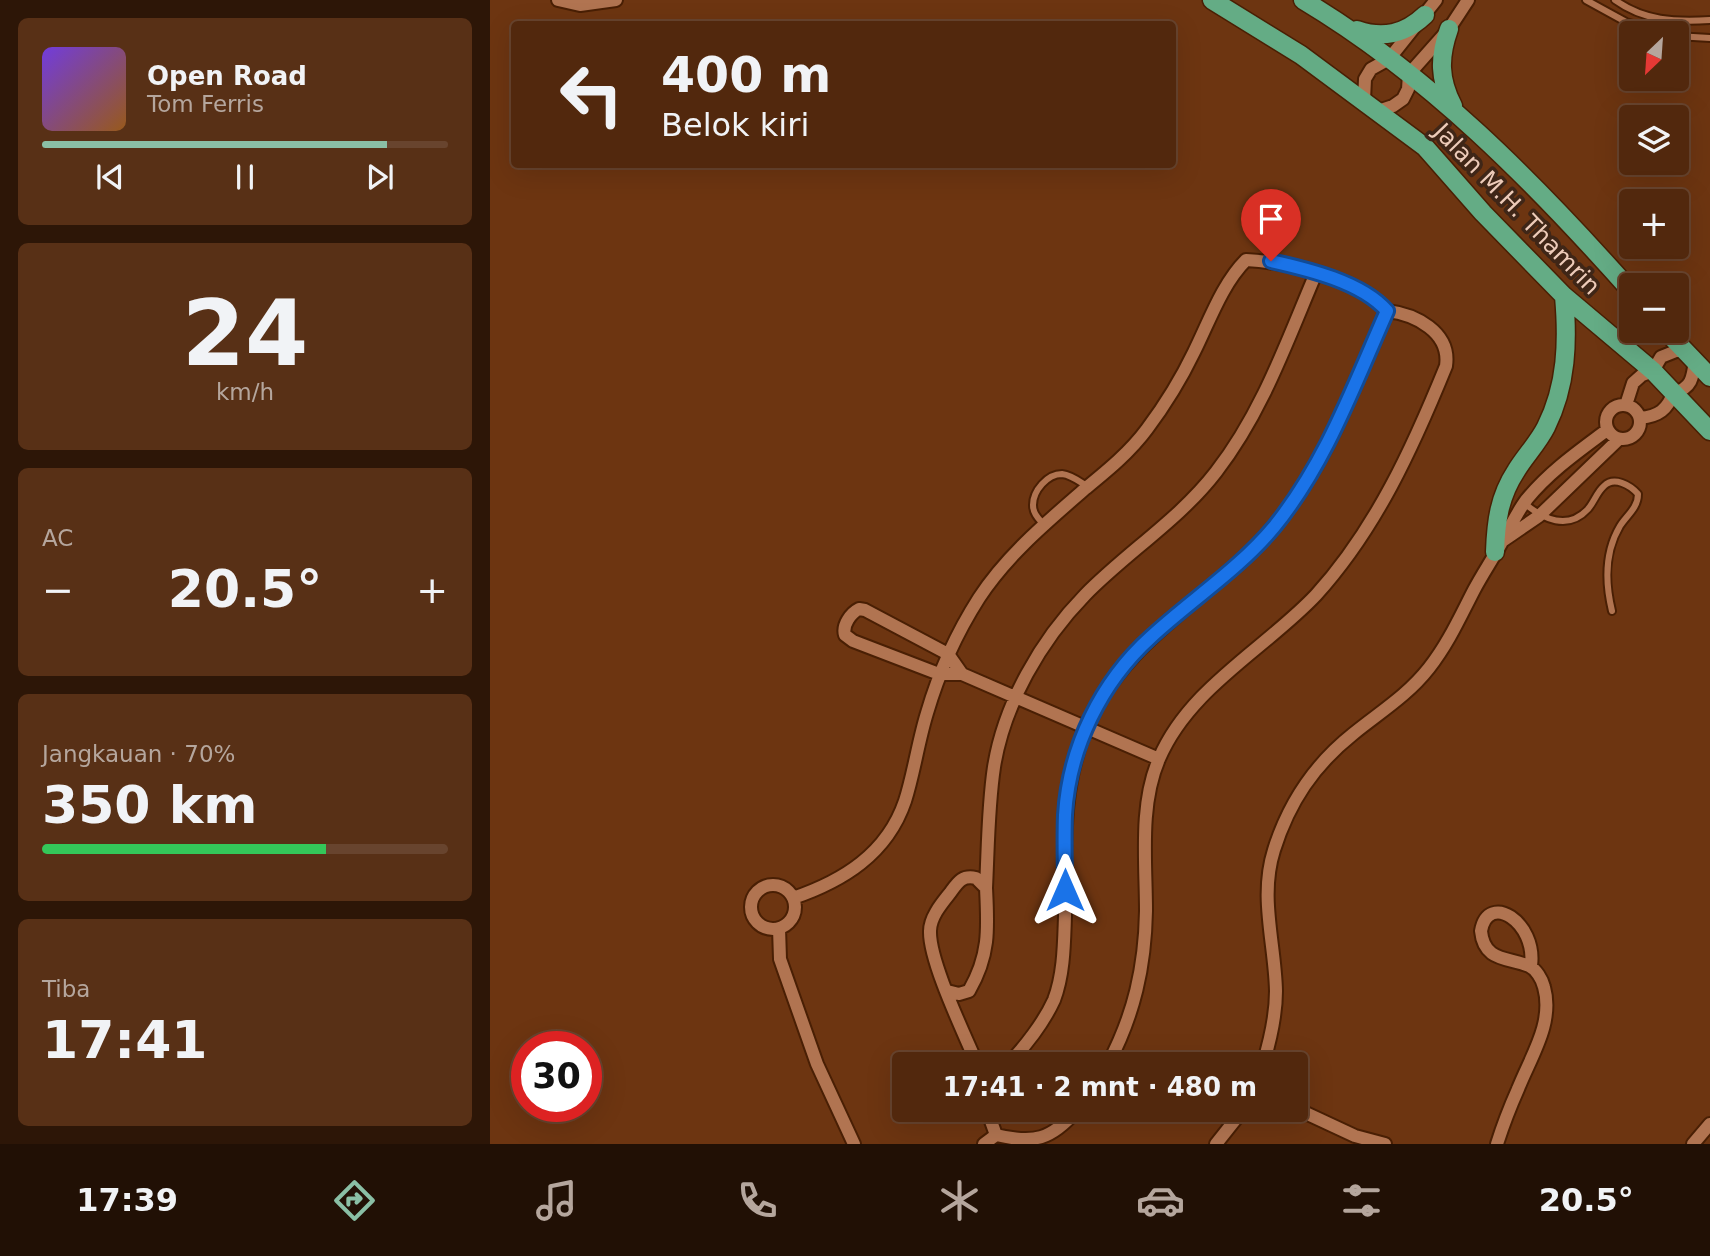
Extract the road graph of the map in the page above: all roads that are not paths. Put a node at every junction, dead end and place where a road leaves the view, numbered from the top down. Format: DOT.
graph roads {
  1 [pos="558,0"];
  2 [pos="616,0"];
  3 [pos="1212,0"];
  4 [pos="1303,0"];
  5 [pos="1436,0"];
  6 [pos="1468,0"];
  7 [pos="1586,0"];
  8 [pos="1615,0"];
  9 [pos="1425,15"];
  10 [pos="1710,20"];
  11 [pos="1624,21"];
  12 [pos="1344,24"];
  13 [pos="1449,29"];
  14 [pos="1689,37"];
  15 [pos="1710,38"];
  16 [pos="1389,59"];
  17 [pos="1409,74"];
  18 [pos="1371,106"];
  19 [pos="1466,121"];
  20 [pos="1316,273"];
  21 [pos="1619,278"];
  22 [pos="1564,296"];
  23 [pos="1387,311"];
  24 [pos="1678,343"];
  25 [pos="1690,356"];
  26 [pos="1653,370"];
  27 [pos="1710,377"];
  28 [pos="1674,392"];
  29 [pos="1626,405"];
  30 [pos="1640,418"];
  31 [pos="1607,430"];
  32 [pos="1710,431"];
  33 [pos="1619,439"];
  34 [pos="1569,458"];
  35 [pos="1584,473"];
  36 [pos="1088,487"];
  37 [pos="1524,503"];
  38 [pos="1539,516"];
  39 [pos="1044,525"];
  40 [pos="1499,547"];
  41 [pos="1612,611"];
  42 [pos="948,654"];
  43 [pos="939,674"];
  44 [pos="962,674"];
  45 [pos="1016,698"];
  46 [pos="1086,729"];
  47 [pos="1159,759"];
  48 [pos="986,888"];
  49 [pos="793,898"];
  50 [pos="779,928"];
  51 [pos="1531,966"];
  52 [pos="947,991"];
  53 [pos="972,1052"];
  54 [pos="1017,1052"];
  55 [pos="1115,1052"];
  56 [pos="1267,1052"];
  57 [pos="1308,1114"];
  58 [pos="991,1122"];
  59 [pos="1066,1122"];
  60 [pos="1233,1122"];
  61 [pos="1710,1124"];
  62 [pos="996,1135"];
  63 [pos="854,1144"];
  64 [pos="984,1144"];
  65 [pos="1216,1144"];
  66 [pos="1382,1144"];
  67 [pos="1497,1144"];
  68 [pos="1693,1144"];
  1 -- 2 [label="street"];
  3 -- 18 [label="main road, Jalan M.H. Thamrin"];
  4 -- 12 [label="main road"];
  5 -- 9 [label="street"];
  6 -- 13 [label="street"];
  7 -- 11 [label="lane"];
  8 -- 10 [label="lane"];
  9 -- 12 [label="main road"];
  9 -- 16 [label="street"];
  12 -- 16 [label="main road"];
  13 -- 17 [label="street"];
  13 -- 19 [label="main road"];
  14 -- 15 [label="lane"];
  16 -- 17 [label="main road"];
  16 -- 18 [label="street"];
  17 -- 18 [label="street"];
  17 -- 19 [label="main road, Jalan M.H. Thamrin"];
  18 -- 22 [label="main road, Jalan M.H. Thamrin"];
  19 -- 21 [label="main road, Jalan M.H. Thamrin"];
  20 -- 23 [label="street"];
  20 -- 36 [label="street"];
  20 -- 45 [label="street"];
  22 -- 26 [label="main road, Jalan M.H. Thamrin"];
  22 -- 40 [label="main road"];
  23 -- 46 [label="street"];
  23 -- 47 [label="street"];
  24 -- 25 [label="main road"];
  25 -- 26 [label="street"];
  25 -- 27 [label="main road"];
  25 -- 28 [label="street"];
  26 -- 28 [label="main road, Jalan M.H. Thamrin"];
  26 -- 29 [label="street"];
  28 -- 30 [label="street"];
  28 -- 32 [label="main road, Jalan M.H. Thamrin"];
  29 -- 30 [label="street"];
  29 -- 31 [label="street"];
  30 -- 33 [label="street"];
  31 -- 33 [label="street"];
  31 -- 34 [label="street"];
  33 -- 35 [label="street"];
  34 -- 35 [label="street"];
  34 -- 37 [label="street"];
  35 -- 38 [label="street"];
  36 -- 39 [label="street"];
  36 -- 39 [label="lane"];
  37 -- 38 [label="lane"];
  37 -- 40 [label="street"];
  38 -- 40 [label="street"];
  38 -- 41 [label="lane"];
  39 -- 42 [label="street"];
  40 -- 56 [label="street"];
  42 -- 43 [label="street"];
  42 -- 43 [label="street"];
  42 -- 44 [label="street"];
  43 -- 44 [label="street"];
  43 -- 49 [label="street"];
  44 -- 45 [label="street"];
  45 -- 46 [label="street"];
  45 -- 48 [label="street"];
  46 -- 47 [label="street"];
  46 -- 54 [label="street"];
  47 -- 55 [label="street"];
  48 -- 52 [label="street"];
  48 -- 52 [label="street"];
  49 -- 50 [label="street"];
  49 -- 50 [label="street"];
  50 -- 63 [label="street"];
  51 -- 51 [label="street"];
  51 -- 67 [label="street"];
  52 -- 53 [label="street"];
  57 -- 66 [label="street"];
  58 -- 62 [label="street"];
  59 -- 62 [label="street"];
  60 -- 65 [label="street"];
  61 -- 68 [label="street"];
  62 -- 64 [label="street"];
}
